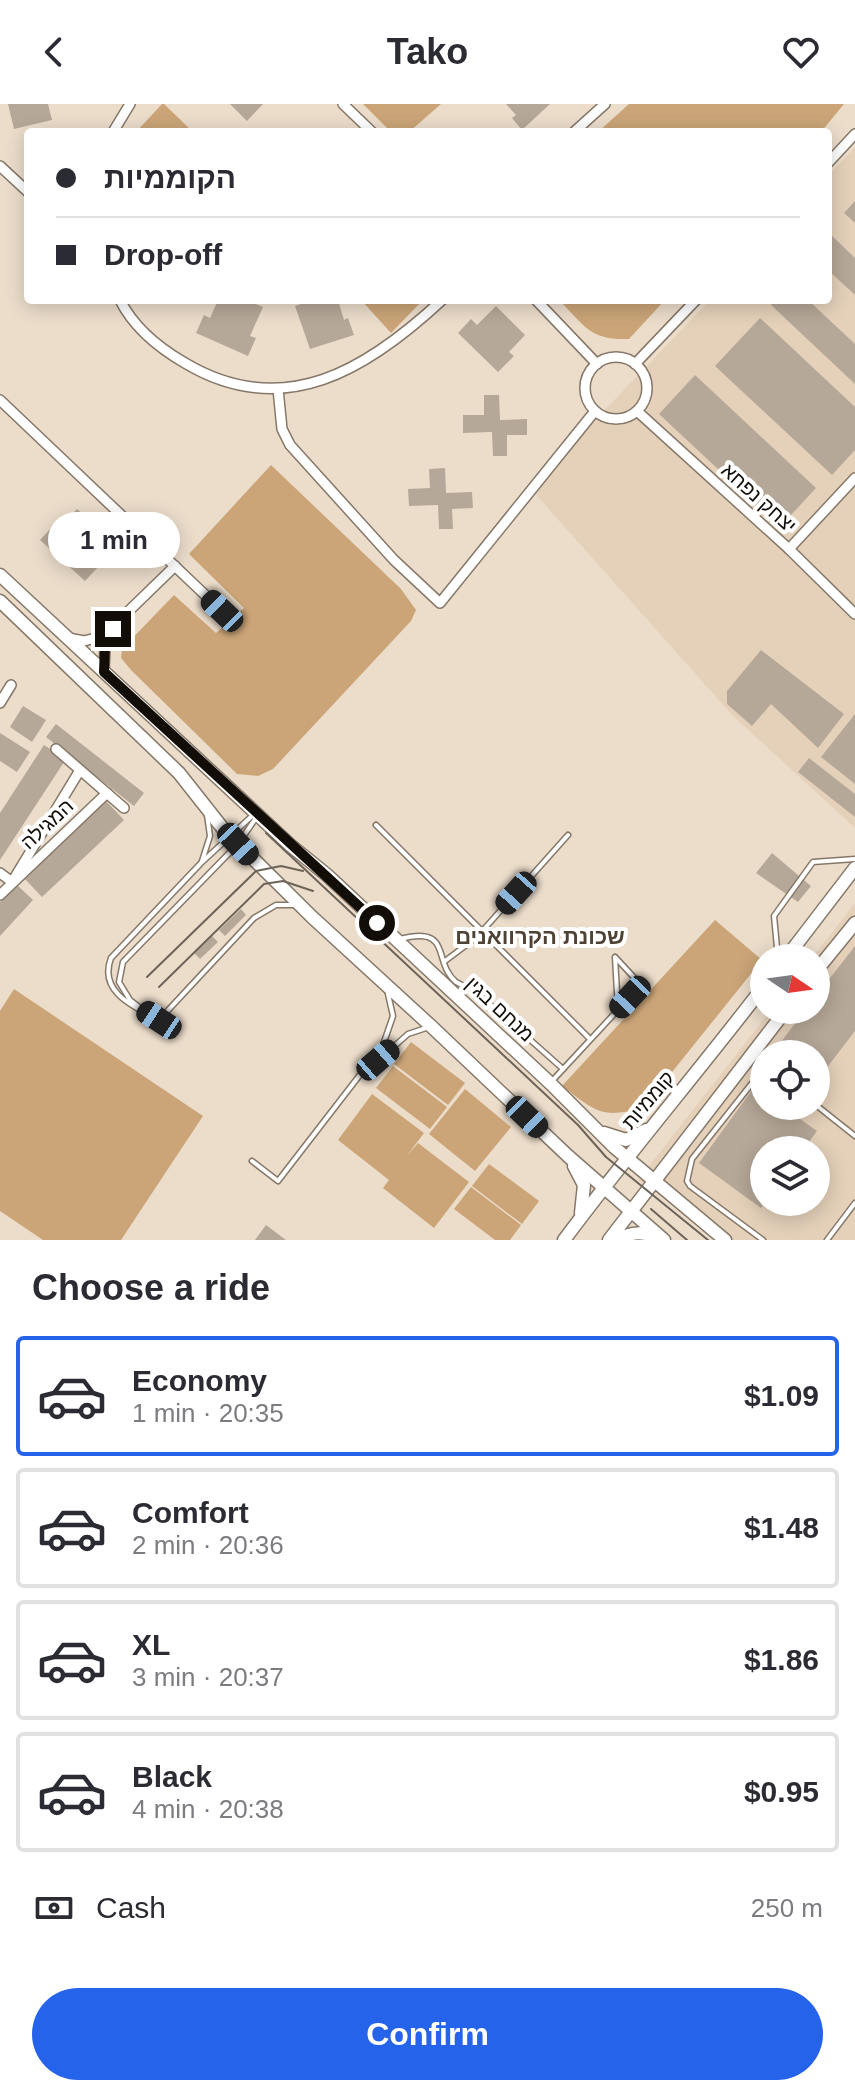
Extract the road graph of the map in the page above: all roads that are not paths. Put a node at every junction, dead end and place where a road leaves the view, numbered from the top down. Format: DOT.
graph roads {
  1 [pos="130,104"];
  2 [pos="343,104"];
  3 [pos="605,104"];
  4 [pos="115,128"];
  5 [pos="368,128"];
  6 [pos="578,128"];
  7 [pos="855,134"];
  8 [pos="832,159"];
  9 [pos="0,166"];
  10 [pos="24,188"];
  11 [pos="123,304"];
  12 [pos="437,304"];
  13 [pos="540,304"];
  14 [pos="692,304"];
  15 [pos="597,364"];
  16 [pos="635,364"];
  17 [pos="278,389"];
  18 [pos="0,400"];
  19 [pos="595,411"];
  20 [pos="637,411"];
  21 [pos="855,478"];
  22 [pos="789,549"];
  23 [pos="175,566"];
  24 [pos="0,575"];
  25 [pos="0,601"];
  26 [pos="222,611"];
  27 [pos="855,614"];
  28 [pos="113,629"];
  29 [pos="68,638"];
  30 [pos="104,672"];
  31 [pos="11,685"];
  32 [pos="0,703"];
  33 [pos="56,749"];
  34 [pos="80,770"];
  35 [pos="107,793"];
  36 [pos="203,806"];
  37 [pos="124,808"];
  38 [pos="257,813"];
  39 [pos="376,825"];
  40 [pos="568,835"];
  41 [pos="234,840"];
  42 [pos="855,859"];
  43 [pos="201,863"];
  44 [pos="855,868"];
  45 [pos="0,873"];
  46 [pos="12,882"];
  47 [pos="0,895"];
  48 [pos="301,906"];
  49 [pos="855,923"];
  50 [pos="482,931"];
  51 [pos="396,940"];
  52 [pos="777,944"];
  53 [pos="797,944"];
  54 [pos="830,954"];
  55 [pos="445,961"];
  56 [pos="385,983"];
  57 [pos="750,1004"];
  58 [pos="618,1010"];
  59 [pos="159,1020"];
  60 [pos="775,1024"];
  61 [pos="432,1027"];
  62 [pos="590,1039"];
  63 [pos="563,1069"];
  64 [pos="550,1083"];
  65 [pos="350,1086"];
  66 [pos="750,1086"];
  67 [pos="830,1116"];
  68 [pos="655,1124"];
  69 [pos="597,1130"];
  70 [pos="855,1136"];
  71 [pos="568,1156"];
  72 [pos="626,1158"];
  73 [pos="252,1161"];
  74 [pos="653,1182"];
  75 [pos="602,1187"];
  76 [pos="855,1203"];
  77 [pos="630,1211"];
  78 [pos="580,1219"];
  79 [pos="564,1240"];
  80 [pos="609,1240"];
  81 [pos="617,1240"];
  82 [pos="664,1240"];
  83 [pos="725,1240"];
  84 [pos="763,1240"];
  85 [pos="827,1240"];
  1 -- 4 [label="street"];
  2 -- 5 [label="street"];
  3 -- 6 [label="street"];
  7 -- 8 [label="street"];
  9 -- 10 [label="street"];
  11 -- 17 [label="street"];
  12 -- 17 [label="street"];
  13 -- 15 [label="street"];
  14 -- 16 [label="street"];
  15 -- 16 [label="street"];
  15 -- 19 [label="street"];
  16 -- 20 [label="street"];
  17 -- 19 [label="street"];
  18 -- 23 [label="street"];
  19 -- 20 [label="street"];
  20 -- 22 [label="street, יצחק נפחא"];
  21 -- 22 [label="street"];
  22 -- 27 [label="street, יצחק נפחא"];
  23 -- 26 [label="street"];
  23 -- 28 [label="street"];
  24 -- 29 [label="street, מנחם בגין"];
  25 -- 36 [label="street"];
  28 -- 29 [label="street"];
  28 -- 30 [label="street"];
  29 -- 30 [label="street, מנחם בגין"];
  30 -- 38 [label="street, מנחם בגין"];
  31 -- 32 [label="street"];
  33 -- 34 [label="street, המגילה"];
  34 -- 35 [label="street, המגילה"];
  34 -- 46 [label="street, המגילה"];
  35 -- 37 [label="street, המגילה"];
  35 -- 46 [label="street, המגילה"];
  36 -- 41 [label="street"];
  36 -- 43 [label="lane"];
  38 -- 41 [label="lane"];
  38 -- 41 [label="lane"];
  38 -- 51 [label="street, מנחם בגין"];
  39 -- 50 [label="lane"];
  40 -- 50 [label="lane"];
  41 -- 43 [label="lane"];
  41 -- 48 [label="street"];
  41 -- 59 [label="lane"];
  42 -- 52 [label="lane"];
  43 -- 59 [label="lane"];
  44 -- 53 [label="street"];
  45 -- 46 [label="street"];
  46 -- 47 [label="street, המגילה"];
  48 -- 56 [label="street"];
  48 -- 59 [label="lane"];
  49 -- 54 [label="street"];
  50 -- 55 [label="lane"];
  50 -- 62 [label="lane"];
  51 -- 55 [label="lane"];
  51 -- 64 [label="street, מנחם בגין"];
  55 -- 63 [label="lane"];
  56 -- 61 [label="street"];
  56 -- 65 [label="lane"];
  57 -- 68 [label="street, קוממיות"];
  58 -- 58 [label="lane"];
  58 -- 62 [label="lane"];
  60 -- 74 [label="street"];
  61 -- 65 [label="lane"];
  61 -- 71 [label="street"];
  62 -- 63 [label="lane"];
  63 -- 64 [label="lane"];
  64 -- 69 [label="street, מנחם בגין"];
  65 -- 73 [label="lane"];
  66 -- 84 [label="lane"];
  67 -- 70 [label="lane"];
  68 -- 69 [label="street"];
  68 -- 72 [label="street, קוממיות"];
  69 -- 72 [label="street, מנחם בגין"];
  71 -- 75 [label="street"];
  71 -- 78 [label="street"];
  72 -- 74 [label="street, מנחם בגין"];
  72 -- 75 [label="street, קוממיות"];
  74 -- 77 [label="street"];
  74 -- 83 [label="street, מנחם בגין"];
  75 -- 77 [label="street"];
  75 -- 78 [label="street, קוממיות"];
  76 -- 85 [label="lane"];
  77 -- 80 [label="street"];
  77 -- 82 [label="street"];
  78 -- 79 [label="street, קוממיות"];
  81 -- 82 [label="street"];
}
